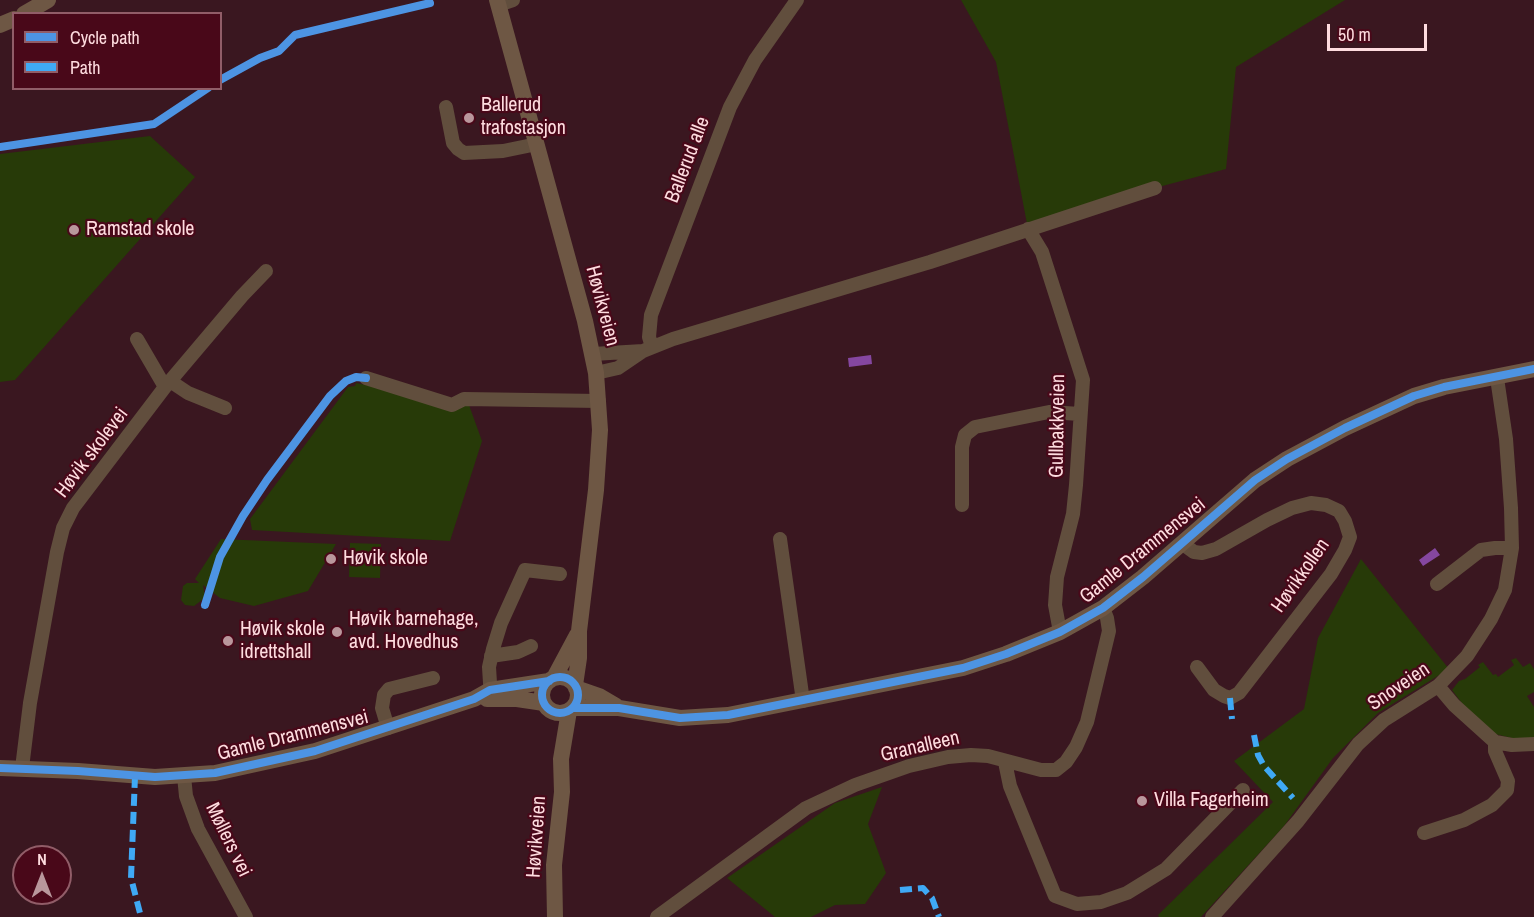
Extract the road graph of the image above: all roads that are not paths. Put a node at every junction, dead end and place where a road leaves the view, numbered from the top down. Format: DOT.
graph roads {
  1 [pos="48,0"];
  2 [pos="797,0"];
  3 [pos="503,2"];
  4 [pos="27,12"];
  5 [pos="446,107"];
  6 [pos="537,144"];
  7 [pos="1155,188"];
  8 [pos="1028,230"];
  9 [pos="266,272"];
  10 [pos="137,339"];
  11 [pos="648,349"];
  12 [pos="593,354"];
  13 [pos="1534,369"];
  14 [pos="596,373"];
  15 [pos="366,378"];
  16 [pos="1497,378"];
  17 [pos="168,384"];
  18 [pos="599,400"];
  19 [pos="225,408"];
  20 [pos="1080,414"];
  21 [pos="962,505"];
  22 [pos="780,538"];
  23 [pos="1183,544"];
  24 [pos="1512,548"];
  25 [pos="560,574"];
  26 [pos="1437,584"];
  27 [pos="1103,608"];
  28 [pos="579,631"];
  29 [pos="1059,632"];
  30 [pos="531,646"];
  31 [pos="491,656"];
  32 [pos="1197,667"];
  33 [pos="433,678"];
  34 [pos="552,680"];
  35 [pos="575,686"];
  36 [pos="1438,686"];
  37 [pos="490,694"];
  38 [pos="803,701"];
  39 [pos="545,705"];
  40 [pos="620,708"];
  41 [pos="571,709"];
  42 [pos="388,728"];
  43 [pos="1495,741"];
  44 [pos="1534,744"];
  45 [pos="561,759"];
  46 [pos="1005,762"];
  47 [pos="0,768"];
  48 [pos="22,768"];
  49 [pos="184,776"];
  50 [pos="1244,790"];
  51 [pos="1424,833"];
  52 [pos="246,917"];
  53 [pos="555,917"];
  54 [pos="657,917"];
  55 [pos="1212,917"];
  1 -- 4 [label="main road"];
  2 -- 11 [label="street, Ballerud alle"];
  3 -- 6 [label="main road, Høvikveien"];
  5 -- 6 [label="street"];
  6 -- 12 [label="main road, Høvikveien"];
  7 -- 8 [label="street"];
  8 -- 11 [label="street"];
  8 -- 20 [label="street, Gullbakkveien"];
  9 -- 17 [label="street, Høvik skolevei"];
  10 -- 17 [label="street"];
  11 -- 12 [label="street"];
  11 -- 14 [label="street"];
  12 -- 14 [label="main road, Høvikveien"];
  13 -- 16 [label="main road, Gamle Drammensvei"];
  14 -- 18 [label="main road, Høvikveien"];
  15 -- 18 [label="street"];
  16 -- 23 [label="main road, Gamle Drammensvei"];
  16 -- 24 [label="street, Snoveien"];
  17 -- 19 [label="street"];
  17 -- 48 [label="street, Høvik skolevei"];
  18 -- 28 [label="main road, Høvikveien"];
  20 -- 21 [label="street"];
  20 -- 29 [label="street, Gullbakkveien"];
  22 -- 38 [label="street"];
  23 -- 27 [label="main road, Gamle Drammensvei"];
  23 -- 32 [label="street, Høvikkollen"];
  24 -- 26 [label="street"];
  24 -- 36 [label="street, Snoveien"];
  25 -- 31 [label="street"];
  27 -- 29 [label="main road, Gamle Drammensvei"];
  27 -- 46 [label="street, Granalleen"];
  28 -- 34 [label="main road, Høvikveien"];
  28 -- 35 [label="main road, Høvikveien"];
  29 -- 38 [label="main road, Gamle Drammensvei"];
  30 -- 31 [label="street"];
  31 -- 37 [label="street"];
  33 -- 42 [label="street"];
  34 -- 35 [label="main road"];
  34 -- 37 [label="main road, Gamle Drammensvei"];
  34 -- 39 [label="main road"];
  35 -- 40 [label="main road, Gamle Drammensvei"];
  35 -- 41 [label="main road"];
  36 -- 43 [label="street"];
  36 -- 55 [label="street, Snoveien"];
  37 -- 39 [label="main road"];
  37 -- 42 [label="main road, Gamle Drammensvei"];
  38 -- 40 [label="main road, Gamle Drammensvei"];
  39 -- 41 [label="main road"];
  39 -- 45 [label="main road, Høvikveien"];
  40 -- 41 [label="main road, Gamle Drammensvei"];
  41 -- 45 [label="main road, Høvikveien"];
  42 -- 49 [label="main road, Gamle Drammensvei"];
  43 -- 44 [label="street"];
  43 -- 51 [label="street"];
  45 -- 53 [label="main road, Høvikveien"];
  46 -- 50 [label="street"];
  46 -- 54 [label="street, Granalleen"];
  47 -- 48 [label="main road, Gamle Drammensvei"];
  48 -- 49 [label="main road, Gamle Drammensvei"];
  49 -- 52 [label="street, Møllers vei"];
}
